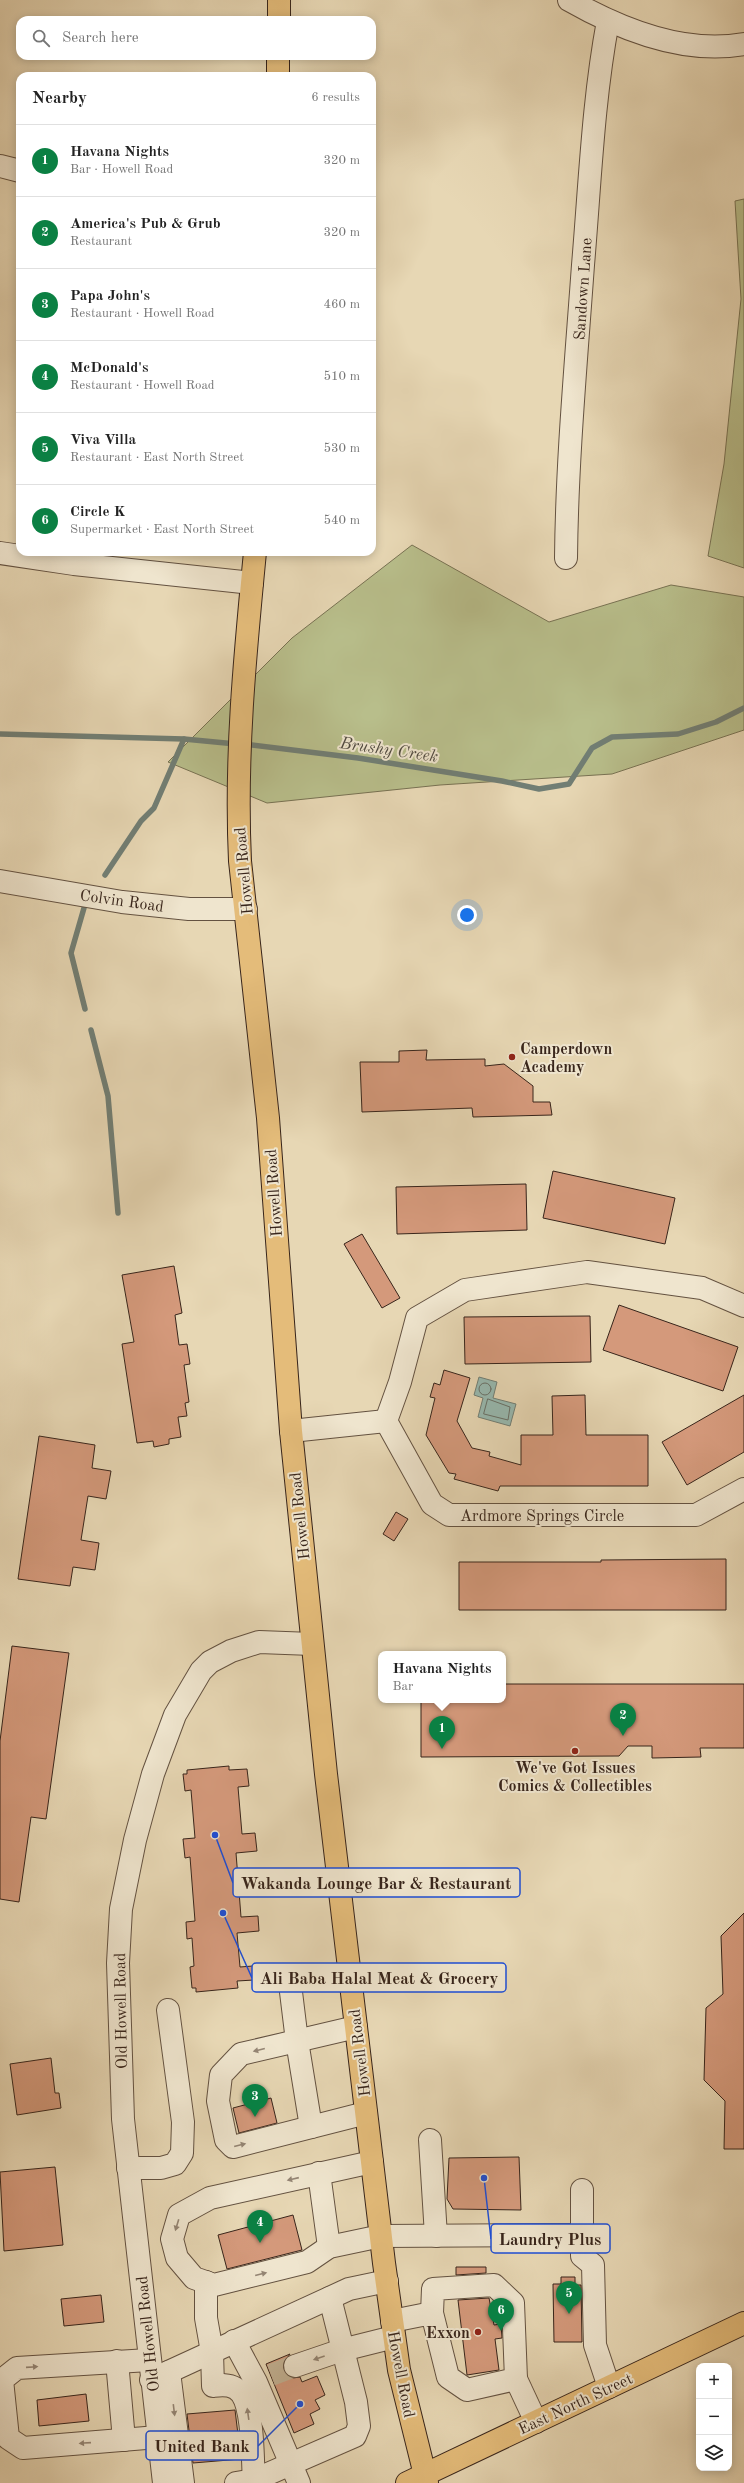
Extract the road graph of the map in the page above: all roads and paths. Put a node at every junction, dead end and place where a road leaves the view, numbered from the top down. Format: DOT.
graph roads {
  1 [pos="279,0"];
  2 [pos="569,0"];
  3 [pos="279,16"];
  4 [pos="608,21"];
  5 [pos="744,44"];
  6 [pos="278,60"];
  7 [pos="278,72"];
  8 [pos="0,166"];
  9 [pos="16,169"];
  10 [pos="0,553"];
  11 [pos="16,555"];
  12 [pos="20,556"];
  13 [pos="255,556"];
  14 [pos="566,558"];
  15 [pos="252,583"];
  16 [pos="0,881"];
  17 [pos="246,909"];
  18 [pos="744,1306"];
  19 [pos="386,1422"];
  20 [pos="291,1432"];
  21 [pos="744,1489"];
  22 [pos="312,1644"];
  23 [pos="292,1992"];
  24 [pos="168,2010"];
  25 [pos="356,2026"];
  26 [pos="296,2041"];
  27 [pos="366,2113"];
  28 [pos="311,2127"];
  29 [pos="430,2140"];
  30 [pos="372,2162"];
  31 [pos="128,2168"];
  32 [pos="319,2173"];
  33 [pos="582,2190"];
  34 [pos="582,2235"];
  35 [pos="381,2236"];
  36 [pos="436,2236"];
  37 [pos="329,2247"];
  38 [pos="387,2281"];
  39 [pos="206,2282"];
  40 [pos="330,2298"];
  41 [pos="432,2313"];
  42 [pos="744,2323"];
  43 [pos="393,2329"];
  44 [pos="234,2341"];
  45 [pos="342,2350"];
  46 [pos="212,2352"];
  47 [pos="117,2361"];
  48 [pos="295,2366"];
  49 [pos="157,2370"];
  50 [pos="516,2379"];
  51 [pos="609,2387"];
  52 [pos="536,2422"];
  53 [pos="158,2437"];
  54 [pos="124,2440"];
  55 [pos="295,2474"];
  56 [pos="419,2480"];
  57 [pos="245,2482"];
  58 [pos="165,2483"];
  1 -- 3 [label="main road"];
  2 -- 4 [label="street"];
  4 -- 5 [label="street"];
  4 -- 14 [label="street, Sandown Lane"];
  6 -- 7 [label="main road"];
  8 -- 9 [label="street"];
  10 -- 11 [label="street"];
  12 -- 15 [label="street"];
  13 -- 15 [label="main road, Howell Road"];
  15 -- 17 [label="main road, Howell Road"];
  16 -- 17 [label="street, Colvin Road"];
  17 -- 20 [label="main road, Howell Road"];
  18 -- 19 [label="street"];
  19 -- 20 [label="street"];
  19 -- 21 [label="street, Ardmore Springs Circle"];
  20 -- 22 [label="main road, Howell Road"];
  22 -- 25 [label="main road, Howell Road"];
  22 -- 31 [label="street, Old Howell Road"];
  23 -- 26 [label="street"];
  24 -- 31 [label="street"];
  25 -- 26 [label="street"];
  25 -- 27 [label="main road, Howell Road"];
  26 -- 28 [label="street"];
  26 -- 28 [label="street, one-way"];
  27 -- 28 [label="street"];
  27 -- 30 [label="main road, Howell Road"];
  29 -- 36 [label="street"];
  30 -- 32 [label="street"];
  30 -- 35 [label="main road, Howell Road"];
  31 -- 49 [label="street, Old Howell Road"];
  32 -- 37 [label="street"];
  32 -- 39 [label="street, one-way"];
  33 -- 34 [label="street"];
  34 -- 36 [label="street"];
  34 -- 51 [label="street"];
  35 -- 36 [label="street"];
  35 -- 37 [label="street"];
  35 -- 38 [label="main road, Howell Road"];
  39 -- 37 [label="street, one-way"];
  38 -- 40 [label="street"];
  38 -- 43 [label="main road, Howell Road"];
  39 -- 46 [label="street"];
  40 -- 44 [label="street"];
  40 -- 45 [label="street"];
  41 -- 43 [label="street"];
  41 -- 50 [label="street"];
  41 -- 50 [label="street"];
  42 -- 51 [label="main road, East North Street"];
  43 -- 45 [label="street"];
  43 -- 56 [label="main road, Howell Road"];
  44 -- 46 [label="street"];
  44 -- 55 [label="street"];
  45 -- 48 [label="street, one-way"];
  45 -- 55 [label="street"];
  46 -- 49 [label="street"];
  57 -- 46 [label="street, one-way"];
  47 -- 49 [label="street"];
  47 -- 54 [label="street"];
  54 -- 47 [label="street, one-way"];
  49 -- 53 [label="street, Old Howell Road"];
  49 -- 58 [label="street, one-way"];
  50 -- 52 [label="street"];
  51 -- 52 [label="main road, East North Street"];
  52 -- 56 [label="main road, East North Street"];
  53 -- 54 [label="street"];
  53 -- 58 [label="street, Old Howell Road"];
  55 -- 57 [label="street"];
}
